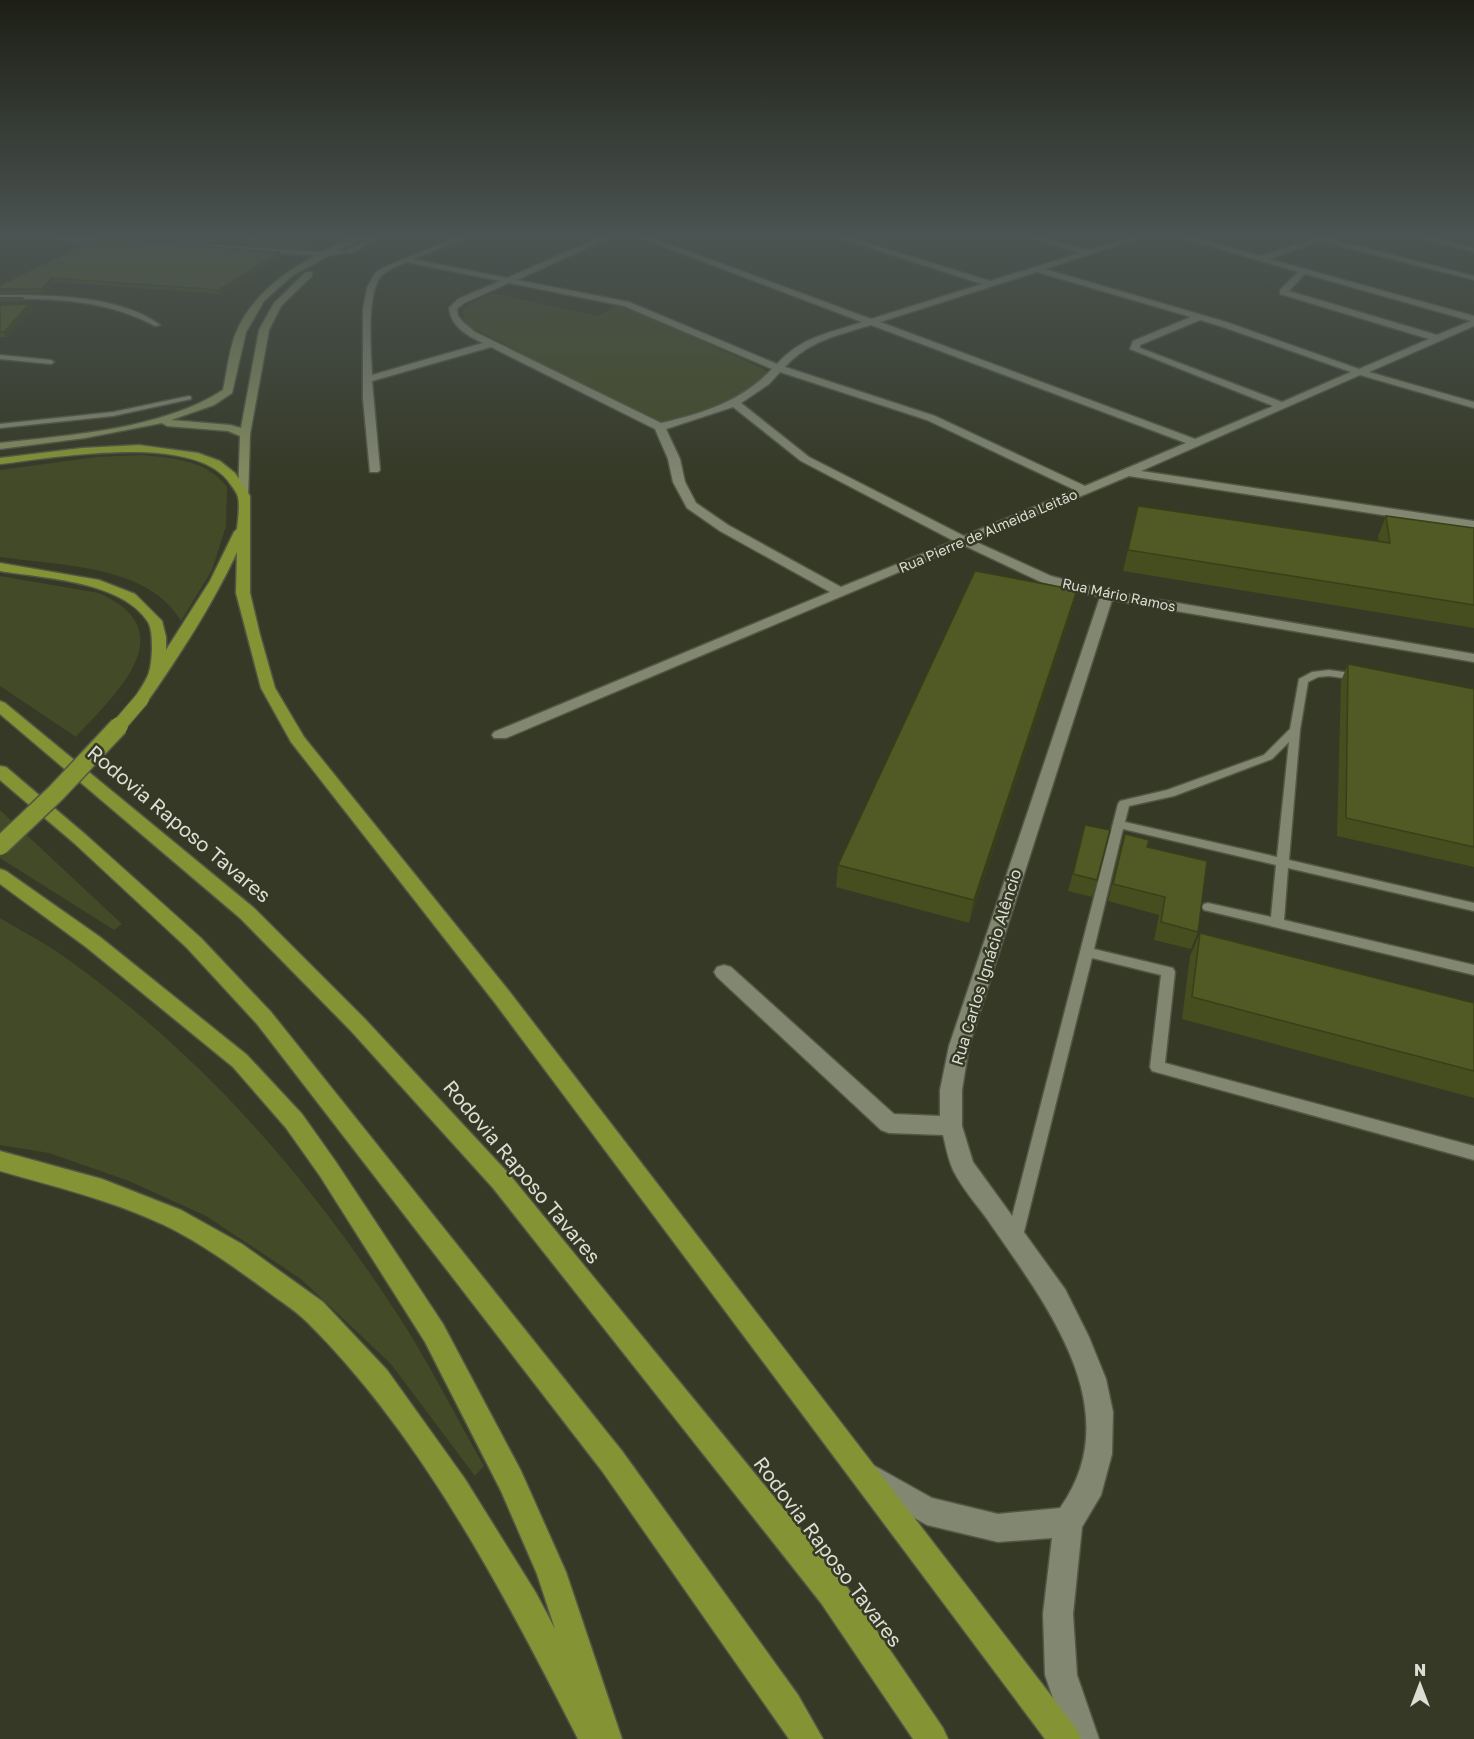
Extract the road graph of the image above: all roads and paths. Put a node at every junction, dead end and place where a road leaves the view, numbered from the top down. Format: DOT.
graph roads {
  1 [pos="148,319"];
  2 [pos="248,319"];
  3 [pos="268,319"];
  4 [pos="367,319"];
  5 [pos="456,319"];
  6 [pos="662,319"];
  7 [pos="867,319"];
  8 [pos="878,319"];
  9 [pos="1195,319"];
  10 [pos="1206,319"];
  11 [pos="1374,319"];
  12 [pos="872,321"];
  13 [pos="1474,321"];
  14 [pos="157,325"];
  15 [pos="1437,338"];
  16 [pos="491,344"];
  17 [pos="0,357"];
  18 [pos="51,362"];
  19 [pos="778,368"];
  20 [pos="1359,372"];
  21 [pos="368,379"];
  22 [pos="189,398"];
  23 [pos="735,404"];
  24 [pos="1474,405"];
  25 [pos="1283,406"];
  26 [pos="151,423"];
  27 [pos="0,426"];
  28 [pos="660,428"];
  29 [pos="245,434"];
  30 [pos="1196,443"];
  31 [pos="0,446"];
  32 [pos="49,454"];
  33 [pos="0,461"];
  34 [pos="374,470"];
  35 [pos="1128,472"];
  36 [pos="1085,490"];
  37 [pos="244,496"];
  38 [pos="1474,525"];
  39 [pos="242,527"];
  40 [pos="964,541"];
  41 [pos="0,567"];
  42 [pos="841,593"];
  43 [pos="1107,595"];
  44 [pos="1474,658"];
  45 [pos="159,675"];
  46 [pos="1370,679"];
  47 [pos="0,706"];
  48 [pos="1295,730"];
  49 [pos="500,735"];
  50 [pos="0,771"];
  51 [pos="1119,824"];
  52 [pos="0,846"];
  53 [pos="1283,862"];
  54 [pos="0,875"];
  55 [pos="1208,907"];
  56 [pos="1474,907"];
  57 [pos="1277,923"];
  58 [pos="1086,952"];
  59 [pos="1474,970"];
  60 [pos="724,972"];
  61 [pos="951,1126"];
  62 [pos="1474,1153"];
  63 [pos="0,1161"];
  64 [pos="1014,1240"];
  65 [pos="864,1474"];
  66 [pos="1068,1522"];
  67 [pos="595,1739"];
  68 [pos="606,1739"];
  69 [pos="807,1739"];
  70 [pos="932,1739"];
  71 [pos="1065,1739"];
  72 [pos="1083,1739"];
  1 -- 14 [label="lane"];
  2 -- 26 [label="street"];
  3 -- 29 [label="street"];
  4 -- 21 [label="street"];
  5 -- 16 [label="street"];
  6 -- 19 [label="street"];
  7 -- 12 [label="street"];
  8 -- 12 [label="street"];
  9 -- 25 [label="street"];
  10 -- 20 [label="street"];
  11 -- 15 [label="street"];
  12 -- 19 [label="street"];
  12 -- 30 [label="street"];
  13 -- 15 [label="street, Rua Pierre de Almeida Leitão"];
  15 -- 20 [label="street, Rua Pierre de Almeida Leitão"];
  16 -- 21 [label="street"];
  16 -- 28 [label="street"];
  17 -- 18 [label="lane"];
  19 -- 23 [label="street"];
  19 -- 36 [label="street"];
  20 -- 24 [label="street"];
  20 -- 25 [label="street, Rua Pierre de Almeida Leitão"];
  21 -- 34 [label="street"];
  22 -- 27 [label="lane"];
  23 -- 28 [label="street"];
  23 -- 40 [label="street, Rua Mário Ramos"];
  25 -- 30 [label="street, Rua Pierre de Almeida Leitão"];
  26 -- 29 [label="street"];
  26 -- 31 [label="street"];
  26 -- 32 [label="street"];
  28 -- 42 [label="street"];
  29 -- 37 [label="street"];
  30 -- 35 [label="street, Rua Pierre de Almeida Leitão"];
  32 -- 33 [label="highway"];
  32 -- 37 [label="highway"];
  35 -- 36 [label="street, Rua Pierre de Almeida Leitão"];
  35 -- 38 [label="street"];
  36 -- 40 [label="street, Rua Pierre de Almeida Leitão"];
  37 -- 39 [label="highway"];
  39 -- 45 [label="highway"];
  39 -- 65 [label="highway"];
  40 -- 42 [label="street, Rua Pierre de Almeida Leitão"];
  40 -- 43 [label="street, Rua Mário Ramos"];
  41 -- 45 [label="highway"];
  42 -- 49 [label="street, Rua Pierre de Almeida Leitão"];
  43 -- 44 [label="street, Rua Mário Ramos"];
  43 -- 61 [label="street, Rua Carlos Ignácio Alêncio"];
  45 -- 52 [label="highway, bridge"];
  46 -- 48 [label="lane"];
  47 -- 70 [label="highway, Rodovia Raposo Tavares"];
  48 -- 51 [label="lane"];
  48 -- 53 [label="lane"];
  50 -- 69 [label="highway"];
  51 -- 53 [label="lane"];
  51 -- 58 [label="lane"];
  53 -- 56 [label="lane"];
  53 -- 57 [label="lane"];
  54 -- 68 [label="highway"];
  55 -- 57 [label="lane"];
  57 -- 59 [label="lane"];
  58 -- 62 [label="lane"];
  58 -- 64 [label="lane"];
  60 -- 61 [label="street"];
  61 -- 64 [label="street, Rua Carlos Ignácio Alêncio"];
  63 -- 67 [label="highway"];
  64 -- 66 [label="street, Rua Carlos Ignácio Alêncio"];
  65 -- 66 [label="street"];
  65 -- 71 [label="highway"];
  66 -- 72 [label="street, Rua Carlos Ignácio Alêncio"];
}
